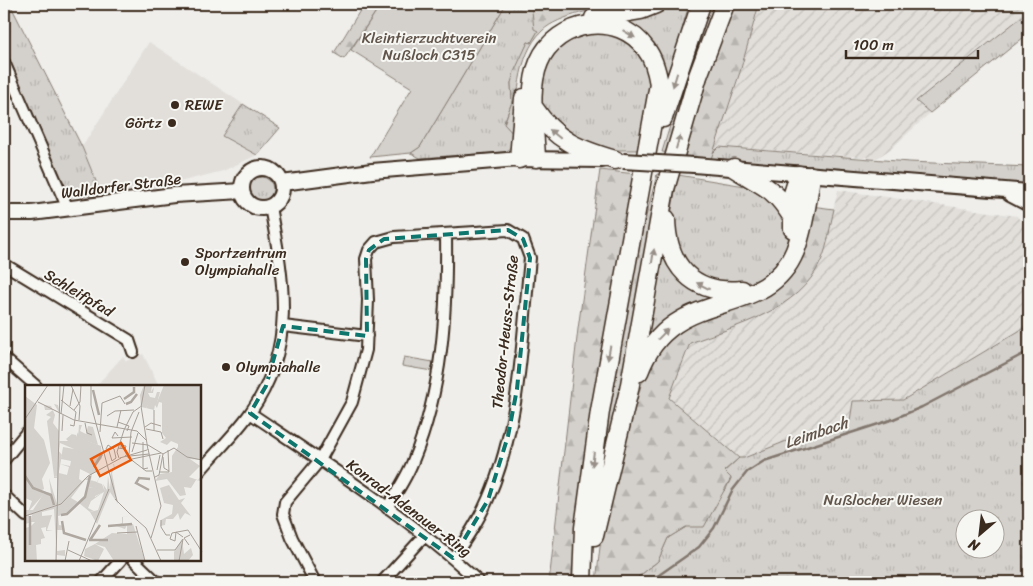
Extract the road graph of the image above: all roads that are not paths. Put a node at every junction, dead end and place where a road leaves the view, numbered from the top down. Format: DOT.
graph roads {
  1 [pos="656,4"];
  2 [pos="701,4"];
  3 [pos="725,4"];
  4 [pos="4,62"];
  5 [pos="534,107"];
  6 [pos="528,158"];
  7 [pos="619,160"];
  8 [pos="734,168"];
  9 [pos="805,176"];
  10 [pos="282,183"];
  11 [pos="665,189"];
  12 [pos="242,191"];
  13 [pos="1004,191"];
  14 [pos="1029,192"];
  15 [pos="1029,204"];
  16 [pos="270,207"];
  17 [pos="68,209"];
  18 [pos="4,213"];
  19 [pos="793,218"];
  20 [pos="446,234"];
  21 [pos="632,237"];
  22 [pos="4,264"];
  23 [pos="283,326"];
  24 [pos="367,336"];
  25 [pos="133,352"];
  26 [pos="4,358"];
  27 [pos="35,385"];
  28 [pos="629,390"];
  29 [pos="250,413"];
  30 [pos="25,434"];
  31 [pos="4,460"];
  32 [pos="320,460"];
  33 [pos="201,470"];
  34 [pos="4,495"];
  35 [pos="387,508"];
  36 [pos="25,515"];
  37 [pos="424,536"];
  38 [pos="453,558"];
  39 [pos="120,561"];
  40 [pos="135,561"];
  41 [pos="101,582"];
  42 [pos="157,582"];
  43 [pos="315,582"];
  44 [pos="382,582"];
  45 [pos="479,582"];
  46 [pos="583,582"];
  1 -- 6 [label="highway"];
  2 -- 21 [label="highway, one-way"];
  11 -- 3 [label="highway, one-way"];
  4 -- 17 [label="street"];
  5 -- 6 [label="highway"];
  7 -- 5 [label="highway, one-way"];
  5 -- 21 [label="highway, one-way"];
  6 -- 7 [label="street"];
  6 -- 10 [label="street"];
  7 -- 8 [label="street, bridge"];
  8 -- 9 [label="street"];
  8 -- 19 [label="highway"];
  9 -- 13 [label="street"];
  9 -- 19 [label="highway"];
  28 -- 9 [label="highway, one-way"];
  10 -- 12 [label="street"];
  10 -- 16 [label="street"];
  19 -- 11 [label="highway, one-way"];
  28 -- 11 [label="highway, one-way"];
  12 -- 16 [label="street"];
  12 -- 17 [label="street, Walldorfer Straße"];
  13 -- 14 [label="street"];
  13 -- 15 [label="street"];
  16 -- 23 [label="street"];
  17 -- 18 [label="street, Walldorfer Straße"];
  20 -- 24 [label="street, Theodor-Heuss-Straße"];
  20 -- 35 [label="street"];
  20 -- 38 [label="street, Theodor-Heuss-Straße"];
  21 -- 46 [label="highway, one-way"];
  22 -- 25 [label="street, Schleifpfad"];
  23 -- 24 [label="street"];
  23 -- 29 [label="street"];
  24 -- 32 [label="street, Theodor-Heuss-Straße"];
  26 -- 27 [label="street"];
  28 -- 46 [label="highway"];
  29 -- 32 [label="street, Konrad-Adenauer-Ring"];
  29 -- 33 [label="street"];
  30 -- 31 [label="street"];
  32 -- 35 [label="street, Konrad-Adenauer-Ring"];
  32 -- 43 [label="street"];
  34 -- 36 [label="street"];
  35 -- 37 [label="street, Konrad-Adenauer-Ring"];
  37 -- 38 [label="street, Konrad-Adenauer-Ring"];
  37 -- 44 [label="street"];
  38 -- 45 [label="street, Konrad-Adenauer-Ring"];
  39 -- 41 [label="street"];
  40 -- 42 [label="street"];
}
